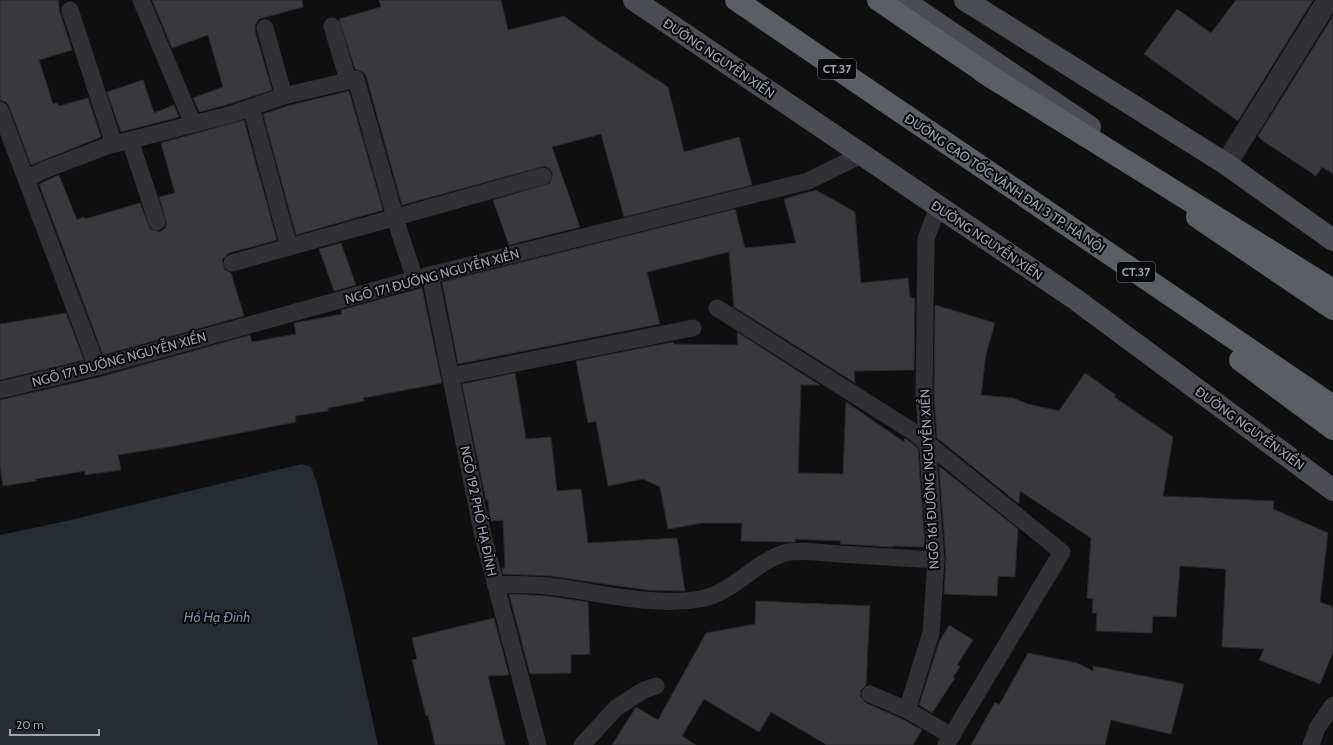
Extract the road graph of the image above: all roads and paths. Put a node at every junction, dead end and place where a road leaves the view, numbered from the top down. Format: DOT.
graph roads {
  1 [pos="141,0"];
  2 [pos="634,0"];
  3 [pos="736,0"];
  4 [pos="878,0"];
  5 [pos="902,0"];
  6 [pos="1328,0"];
  7 [pos="968,2"];
  8 [pos="70,10"];
  9 [pos="332,26"];
  10 [pos="265,28"];
  11 [pos="952,34"];
  12 [pos="983,72"];
  13 [pos="348,80"];
  14 [pos="284,96"];
  15 [pos="252,107"];
  16 [pos="0,110"];
  17 [pos="193,124"];
  18 [pos="938,138"];
  19 [pos="130,140"];
  20 [pos="114,144"];
  21 [pos="861,155"];
  22 [pos="1226,164"];
  23 [pos="543,176"];
  24 [pos="26,179"];
  25 [pos="938,207"];
  26 [pos="395,216"];
  27 [pos="157,222"];
  28 [pos="1333,240"];
  29 [pos="289,247"];
  30 [pos="232,263"];
  31 [pos="423,277"];
  32 [pos="1333,290"];
  33 [pos="1333,295"];
  34 [pos="717,308"];
  35 [pos="1333,309"];
  36 [pos="693,328"];
  37 [pos="96,366"];
  38 [pos="451,376"];
  39 [pos="0,390"];
  40 [pos="1333,406"];
  41 [pos="1333,429"];
  42 [pos="927,443"];
  43 [pos="1333,490"];
  44 [pos="936,560"];
  45 [pos="495,584"];
  46 [pos="656,686"];
  47 [pos="870,694"];
  48 [pos="1333,705"];
  49 [pos="906,710"];
  50 [pos="949,741"];
  51 [pos="538,745"];
  52 [pos="582,745"];
  53 [pos="1311,745"];
  1 -- 17 [label="lane"];
  2 -- 21 [label="main road, ĐƯỜNG NGUYỄN XIỂN"];
  3 -- 18 [label="highway, ĐƯỜNG CAO TỐC VÀNH ĐAI 3 TP. HÀ NỘI / CT.37"];
  4 -- 12 [label="highway"];
  5 -- 11 [label="main road"];
  6 -- 22 [label="street"];
  7 -- 11 [label="main road"];
  7 -- 22 [label="main road"];
  8 -- 20 [label="lane"];
  9 -- 13 [label="lane"];
  10 -- 14 [label="lane"];
  11 -- 33 [label="main road"];
  12 -- 32 [label="highway, bridge"];
  12 -- 35 [label="highway, bridge"];
  13 -- 14 [label="lane"];
  13 -- 26 [label="lane, NGÕ 192 PHỐ HẠ ĐÌNH"];
  14 -- 15 [label="lane"];
  15 -- 17 [label="lane"];
  15 -- 29 [label="lane"];
  16 -- 24 [label="lane"];
  17 -- 19 [label="lane"];
  18 -- 40 [label="highway, ĐƯỜNG CAO TỐC VÀNH ĐAI 3 TP. HÀ NỘI / CT.37"];
  18 -- 41 [label="highway"];
  19 -- 20 [label="lane"];
  19 -- 27 [label="lane"];
  20 -- 24 [label="lane"];
  21 -- 25 [label="main road, ĐƯỜNG NGUYỄN XIỂN"];
  21 -- 31 [label="lane, NGÕ 171 ĐƯỜNG NGUYỄN XIỂN"];
  22 -- 28 [label="main road"];
  23 -- 26 [label="lane"];
  24 -- 37 [label="lane"];
  25 -- 42 [label="lane, NGÕ 161 ĐƯỜNG NGUYỄN XIỂN"];
  25 -- 43 [label="main road, ĐƯỜNG NGUYỄN XIỂN"];
  26 -- 29 [label="lane"];
  26 -- 31 [label="lane, NGÕ 192 PHỐ HẠ ĐÌNH"];
  29 -- 30 [label="lane"];
  31 -- 37 [label="lane, NGÕ 171 ĐƯỜNG NGUYỄN XIỂN"];
  31 -- 38 [label="lane, NGÕ 192 PHỐ HẠ ĐÌNH"];
  34 -- 42 [label="lane"];
  36 -- 38 [label="lane"];
  37 -- 39 [label="lane, NGÕ 171 ĐƯỜNG NGUYỄN XIỂN"];
  38 -- 45 [label="lane, NGÕ 192 PHỐ HẠ ĐÌNH"];
  42 -- 44 [label="lane, NGÕ 161 ĐƯỜNG NGUYỄN XIỂN"];
  42 -- 50 [label="lane"];
  44 -- 45 [label="lane"];
  44 -- 49 [label="lane, NGÕ 161 ĐƯỜNG NGUYỄN XIỂN"];
  45 -- 51 [label="lane, NGÕ 192 PHỐ HẠ ĐÌNH"];
  46 -- 52 [label="lane"];
  47 -- 49 [label="lane"];
  48 -- 53 [label="lane"];
  49 -- 50 [label="lane"];
}
